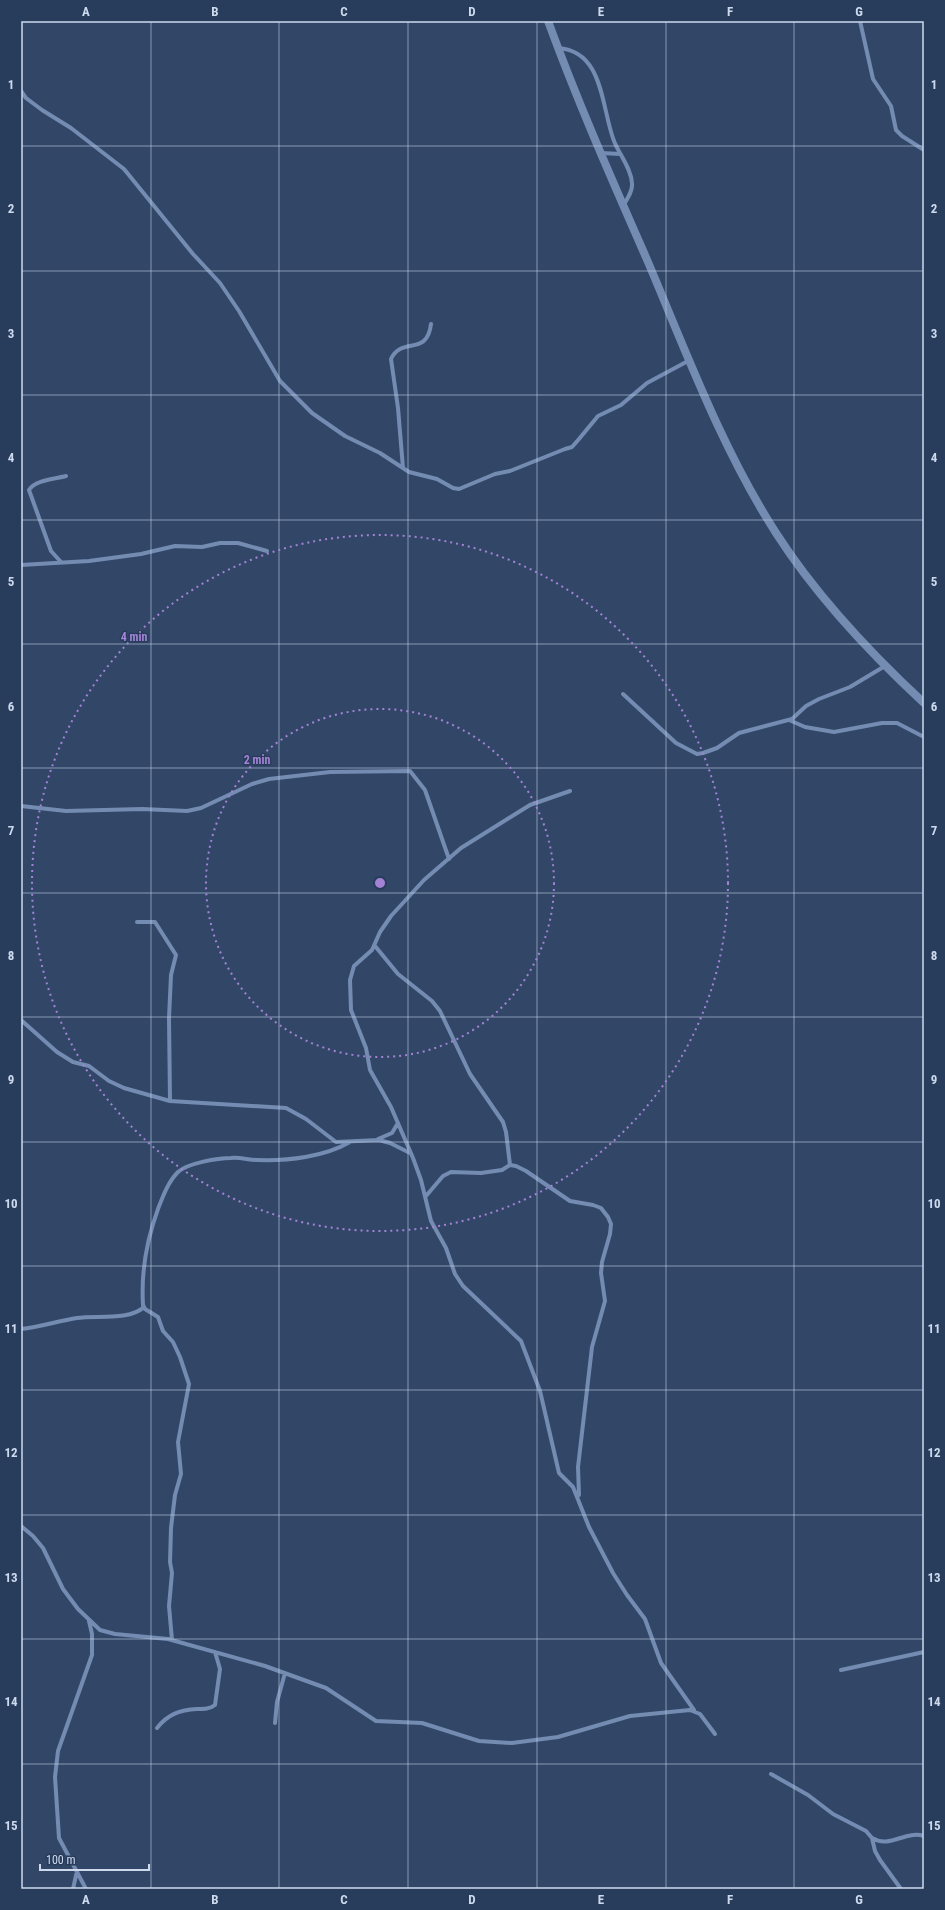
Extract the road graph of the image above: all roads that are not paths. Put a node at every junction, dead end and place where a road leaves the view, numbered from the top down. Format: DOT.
graph roads {
  1 [pos="548,21"];
  2 [pos="860,21"];
  3 [pos="558,48"];
  4 [pos="21,91"];
  5 [pos="924,150"];
  6 [pos="600,154"];
  7 [pos="620,154"];
  8 [pos="622,206"];
  9 [pos="431,324"];
  10 [pos="688,361"];
  11 [pos="403,468"];
  12 [pos="66,476"];
  13 [pos="267,552"];
  14 [pos="61,562"];
  15 [pos="21,565"];
  16 [pos="885,666"];
  17 [pos="623,694"];
  18 [pos="924,703"];
  19 [pos="789,720"];
  20 [pos="924,737"];
  21 [pos="570,792"];
  22 [pos="21,806"];
  23 [pos="449,859"];
  24 [pos="137,922"];
  25 [pos="375,946"];
  26 [pos="21,1020"];
  27 [pos="170,1101"];
  28 [pos="398,1123"];
  29 [pos="377,1140"];
  30 [pos="350,1142"];
  31 [pos="410,1154"];
  32 [pos="510,1165"];
  33 [pos="425,1197"];
  34 [pos="144,1308"];
  35 [pos="21,1329"];
  36 [pos="579,1498"];
  37 [pos="21,1526"];
  38 [pos="89,1621"];
  39 [pos="172,1640"];
  40 [pos="215,1652"];
  41 [pos="924,1652"];
  42 [pos="841,1670"];
  43 [pos="285,1673"];
  44 [pos="694,1710"];
  45 [pos="275,1723"];
  46 [pos="157,1728"];
  47 [pos="715,1734"];
  48 [pos="771,1774"];
  49 [pos="924,1836"];
  50 [pos="872,1838"];
  51 [pos="77,1871"];
  52 [pos="73,1889"];
  53 [pos="86,1889"];
  54 [pos="901,1889"];
  1 -- 3 [label="main road"];
  2 -- 5 [label="street"];
  3 -- 6 [label="main road"];
  3 -- 7 [label="street"];
  4 -- 11 [label="street"];
  6 -- 7 [label="street"];
  6 -- 8 [label="main road"];
  7 -- 8 [label="street"];
  8 -- 10 [label="main road"];
  9 -- 11 [label="street"];
  10 -- 11 [label="street"];
  10 -- 16 [label="main road"];
  12 -- 14 [label="street"];
  13 -- 14 [label="street"];
  14 -- 15 [label="street"];
  16 -- 18 [label="main road"];
  16 -- 19 [label="street"];
  17 -- 19 [label="street"];
  19 -- 20 [label="street"];
  21 -- 23 [label="street"];
  22 -- 23 [label="street"];
  23 -- 25 [label="street"];
  24 -- 27 [label="street"];
  25 -- 28 [label="street"];
  25 -- 32 [label="street"];
  26 -- 27 [label="street"];
  27 -- 30 [label="street"];
  28 -- 29 [label="street"];
  28 -- 31 [label="street"];
  29 -- 30 [label="street"];
  29 -- 31 [label="street"];
  30 -- 34 [label="street"];
  31 -- 33 [label="street"];
  32 -- 33 [label="street"];
  32 -- 36 [label="street"];
  33 -- 36 [label="street"];
  34 -- 35 [label="street"];
  34 -- 39 [label="street"];
  36 -- 44 [label="street"];
  37 -- 38 [label="street"];
  38 -- 39 [label="street"];
  38 -- 51 [label="street"];
  39 -- 40 [label="street"];
  40 -- 43 [label="street"];
  40 -- 46 [label="street"];
  41 -- 42 [label="street"];
  43 -- 44 [label="street"];
  43 -- 45 [label="street"];
  44 -- 47 [label="street"];
  48 -- 50 [label="street"];
  49 -- 50 [label="street"];
  50 -- 54 [label="street"];
  51 -- 52 [label="street"];
  51 -- 53 [label="street"];
}
